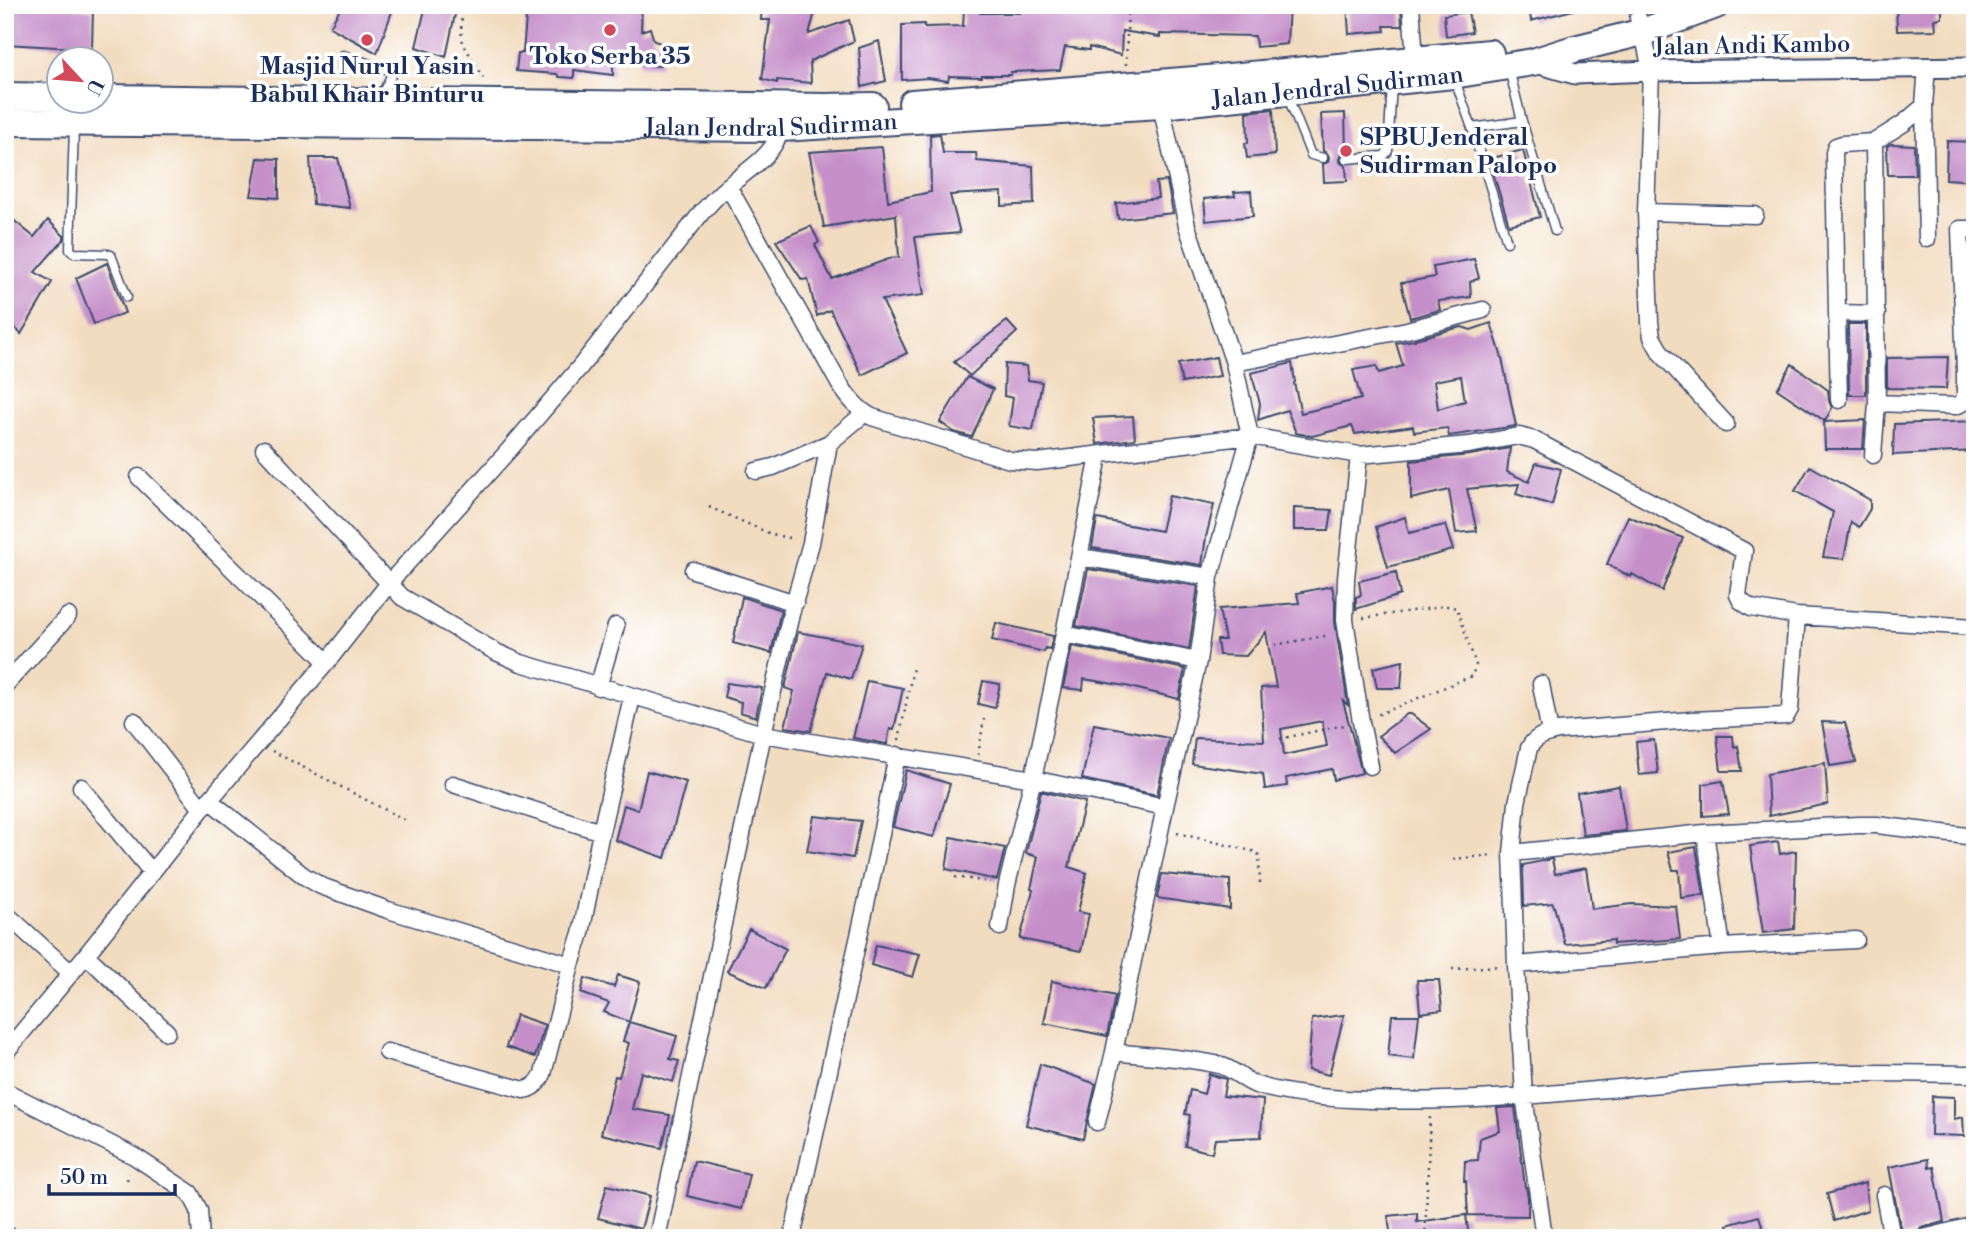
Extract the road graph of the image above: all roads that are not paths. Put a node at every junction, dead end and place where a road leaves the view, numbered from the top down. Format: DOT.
graph roads {
  1 [pos="1412,5"];
  2 [pos="1676,5"];
  3 [pos="1716,5"];
  4 [pos="1641,25"];
  5 [pos="344,55"];
  6 [pos="1523,58"];
  7 [pos="1415,59"];
  8 [pos="1927,66"];
  9 [pos="1975,67"];
  10 [pos="1651,71"];
  11 [pos="1453,75"];
  12 [pos="1392,81"];
  13 [pos="1286,92"];
  14 [pos="5,96"];
  15 [pos="46,97"];
  16 [pos="116,98"];
  17 [pos="377,102"];
  18 [pos="1161,105"];
  19 [pos="1924,106"];
  20 [pos="826,117"];
  21 [pos="783,118"];
  22 [pos="1522,121"];
  23 [pos="5,122"];
  24 [pos="75,124"];
  25 [pos="1472,128"];
  26 [pos="1874,142"];
  27 [pos="1323,158"];
  28 [pos="1346,159"];
  29 [pos="728,186"];
  30 [pos="1646,212"];
  31 [pos="1755,215"];
  32 [pos="1975,229"];
  33 [pos="1555,231"];
  34 [pos="1927,239"];
  35 [pos="1507,242"];
  36 [pos="127,297"];
  37 [pos="1483,310"];
  38 [pos="1837,313"];
  39 [pos="1877,314"];
  40 [pos="1234,363"];
  41 [pos="1839,400"];
  42 [pos="1877,403"];
  43 [pos="865,414"];
  44 [pos="1726,424"];
  45 [pos="1250,436"];
  46 [pos="829,443"];
  47 [pos="264,449"];
  48 [pos="1359,455"];
  49 [pos="1873,455"];
  50 [pos="1098,456"];
  51 [pos="756,471"];
  52 [pos="139,477"];
  53 [pos="1080,557"];
  54 [pos="693,570"];
  55 [pos="1210,577"];
  56 [pos="390,582"];
  57 [pos="795,603"];
  58 [pos="68,616"];
  59 [pos="1797,616"];
  60 [pos="615,626"];
  61 [pos="1975,627"];
  62 [pos="1064,634"];
  63 [pos="1198,661"];
  64 [pos="327,662"];
  65 [pos="1541,684"];
  66 [pos="5,685"];
  67 [pos="598,687"];
  68 [pos="632,697"];
  69 [pos="134,721"];
  70 [pos="1550,733"];
  71 [pos="763,734"];
  72 [pos="897,755"];
  73 [pos="1370,766"];
  74 [pos="1033,779"];
  75 [pos="453,784"];
  76 [pos="82,787"];
  77 [pos="205,804"];
  78 [pos="1165,807"];
  79 [pos="601,832"];
  80 [pos="1704,833"];
  81 [pos="1975,837"];
  82 [pos="1512,853"];
  83 [pos="151,871"];
  84 [pos="5,913"];
  85 [pos="1000,927"];
  86 [pos="1856,940"];
  87 [pos="1722,947"];
  88 [pos="86,955"];
  89 [pos="572,965"];
  90 [pos="1516,965"];
  91 [pos="71,973"];
  92 [pos="167,1032"];
  93 [pos="387,1052"];
  94 [pos="1114,1052"];
  95 [pos="5,1053"];
  96 [pos="1975,1074"];
  97 [pos="5,1091"];
  98 [pos="1524,1095"];
  99 [pos="1097,1122"];
  100 [pos="1884,1195"];
  101 [pos="1975,1225"];
  102 [pos="5,1234"];
  103 [pos="13,1238"];
  104 [pos="201,1238"];
  105 [pos="657,1238"];
  106 [pos="792,1238"];
  107 [pos="1544,1238"];
  108 [pos="1892,1238"];
  109 [pos="1924,1238"];
  1 -- 7 [label="street"];
  2 -- 4 [label="highway"];
  3 -- 4 [label="highway"];
  4 -- 6 [label="highway"];
  4 -- 10 [label="street"];
  5 -- 17 [label="lane"];
  6 -- 7 [label="highway, Jalan Jendral Sudirman"];
  6 -- 10 [label="street, Jalan Andi Kambo"];
  6 -- 11 [label="highway, Jalan Jendral Sudirman"];
  6 -- 22 [label="lane"];
  7 -- 20 [label="highway, Jalan Jendral Sudirman"];
  8 -- 9 [label="street, Jalan Andi Kambo"];
  8 -- 10 [label="street, Jalan Andi Kambo"];
  8 -- 19 [label="street"];
  10 -- 30 [label="street"];
  11 -- 12 [label="highway, Jalan Jendral Sudirman"];
  11 -- 25 [label="lane"];
  12 -- 13 [label="highway, Jalan Jendral Sudirman"];
  12 -- 28 [label="lane"];
  13 -- 18 [label="highway, Jalan Jendral Sudirman"];
  13 -- 27 [label="lane"];
  14 -- 15 [label="highway"];
  16 -- 17 [label="highway, Jalan Jendral Sudirman"];
  17 -- 21 [label="highway, Jalan Jendral Sudirman"];
  18 -- 20 [label="highway, Jalan Jendral Sudirman"];
  18 -- 40 [label="street"];
  19 -- 26 [label="street"];
  19 -- 34 [label="street"];
  20 -- 21 [label="highway, Jalan Jendral Sudirman"];
  21 -- 24 [label="highway, Jalan Jendral Sudirman"];
  21 -- 29 [label="street"];
  22 -- 25 [label="lane"];
  22 -- 33 [label="lane"];
  23 -- 24 [label="highway, Jalan Jendral Sudirman"];
  24 -- 36 [label="lane"];
  25 -- 35 [label="lane"];
  26 -- 38 [label="street"];
  26 -- 39 [label="street"];
  29 -- 43 [label="street"];
  29 -- 56 [label="street"];
  30 -- 31 [label="street"];
  30 -- 44 [label="street"];
  32 -- 42 [label="street"];
  37 -- 40 [label="street"];
  38 -- 39 [label="street"];
  38 -- 41 [label="street"];
  39 -- 42 [label="street"];
  40 -- 45 [label="street"];
  42 -- 49 [label="street"];
  43 -- 46 [label="street"];
  43 -- 50 [label="street"];
  45 -- 48 [label="street"];
  45 -- 50 [label="street"];
  45 -- 55 [label="street"];
  46 -- 51 [label="street"];
  46 -- 57 [label="street"];
  47 -- 56 [label="street"];
  48 -- 59 [label="street"];
  48 -- 73 [label="street"];
  50 -- 53 [label="street"];
  52 -- 64 [label="street"];
  53 -- 55 [label="street"];
  53 -- 62 [label="street"];
  54 -- 57 [label="street"];
  55 -- 63 [label="street"];
  56 -- 64 [label="street"];
  56 -- 67 [label="street"];
  57 -- 71 [label="street"];
  58 -- 66 [label="street"];
  59 -- 61 [label="street"];
  59 -- 70 [label="street"];
  60 -- 67 [label="street"];
  62 -- 63 [label="street"];
  62 -- 74 [label="street"];
  63 -- 78 [label="street"];
  64 -- 77 [label="street"];
  65 -- 70 [label="street"];
  67 -- 68 [label="street"];
  68 -- 71 [label="street"];
  68 -- 79 [label="street"];
  69 -- 77 [label="street"];
  70 -- 82 [label="street"];
  71 -- 72 [label="street"];
  71 -- 105 [label="street"];
  72 -- 74 [label="street"];
  72 -- 106 [label="street"];
  74 -- 78 [label="street"];
  74 -- 85 [label="street"];
  75 -- 79 [label="street"];
  76 -- 83 [label="street"];
  77 -- 83 [label="street"];
  77 -- 89 [label="street"];
  78 -- 94 [label="street"];
  79 -- 89 [label="street"];
  80 -- 81 [label="street"];
  80 -- 82 [label="street"];
  80 -- 87 [label="street"];
  82 -- 90 [label="street"];
  83 -- 88 [label="street"];
  84 -- 91 [label="street"];
  86 -- 87 [label="street"];
  87 -- 90 [label="street"];
  88 -- 91 [label="street"];
  88 -- 92 [label="street"];
  89 -- 93 [label="street"];
  90 -- 98 [label="street"];
  91 -- 95 [label="street"];
  94 -- 98 [label="street"];
  94 -- 99 [label="street"];
  96 -- 98 [label="street"];
  97 -- 104 [label="street"];
  98 -- 107 [label="street"];
  100 -- 108 [label="street"];
  101 -- 109 [label="street"];
  102 -- 103 [label="street"];
}
